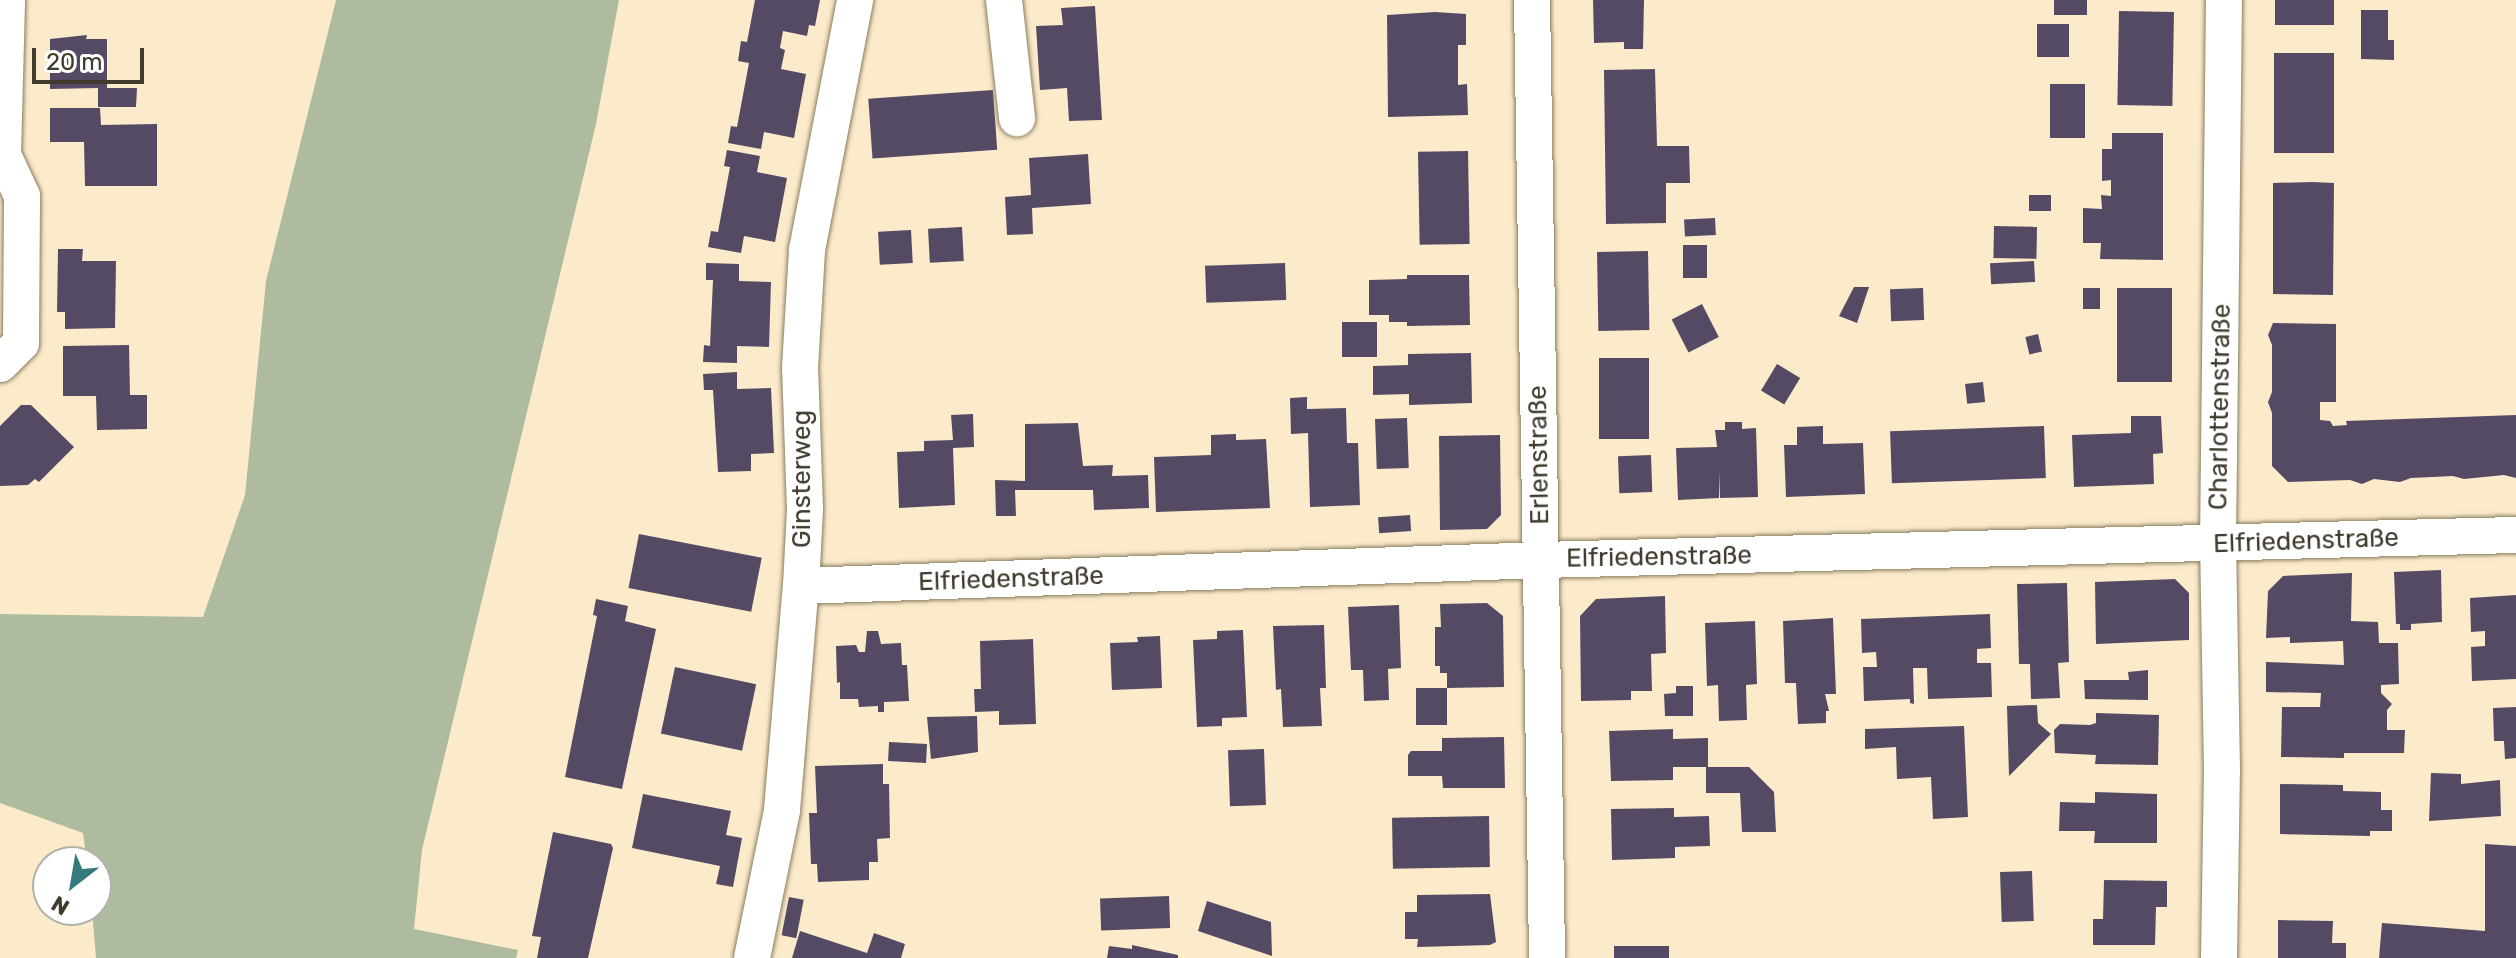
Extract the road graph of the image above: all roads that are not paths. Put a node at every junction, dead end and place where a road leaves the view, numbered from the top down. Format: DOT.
graph roads {
  1 [pos="7,0"];
  2 [pos="855,0"];
  3 [pos="1004,0"];
  4 [pos="1532,0"];
  5 [pos="2224,0"];
  6 [pos="1017,118"];
  7 [pos="2,155"];
  8 [pos="0,364"];
  9 [pos="2516,535"];
  10 [pos="2218,544"];
  11 [pos="1541,560"];
  12 [pos="801,586"];
  13 [pos="752,958"];
  14 [pos="1547,958"];
  15 [pos="2219,958"];
  1 -- 7 [label="street"];
  2 -- 12 [label="street, Ginsterweg"];
  3 -- 6 [label="street"];
  4 -- 11 [label="street, Erlenstraße"];
  5 -- 10 [label="street, Charlottenstraße"];
  7 -- 8 [label="street"];
  9 -- 10 [label="street, Elfriedenstraße"];
  10 -- 11 [label="street, Elfriedenstraße"];
  10 -- 15 [label="street, Charlottenstraße"];
  11 -- 12 [label="street, Elfriedenstraße"];
  11 -- 14 [label="street, Erlenstraße"];
  12 -- 13 [label="street, Ginsterweg"];
}
